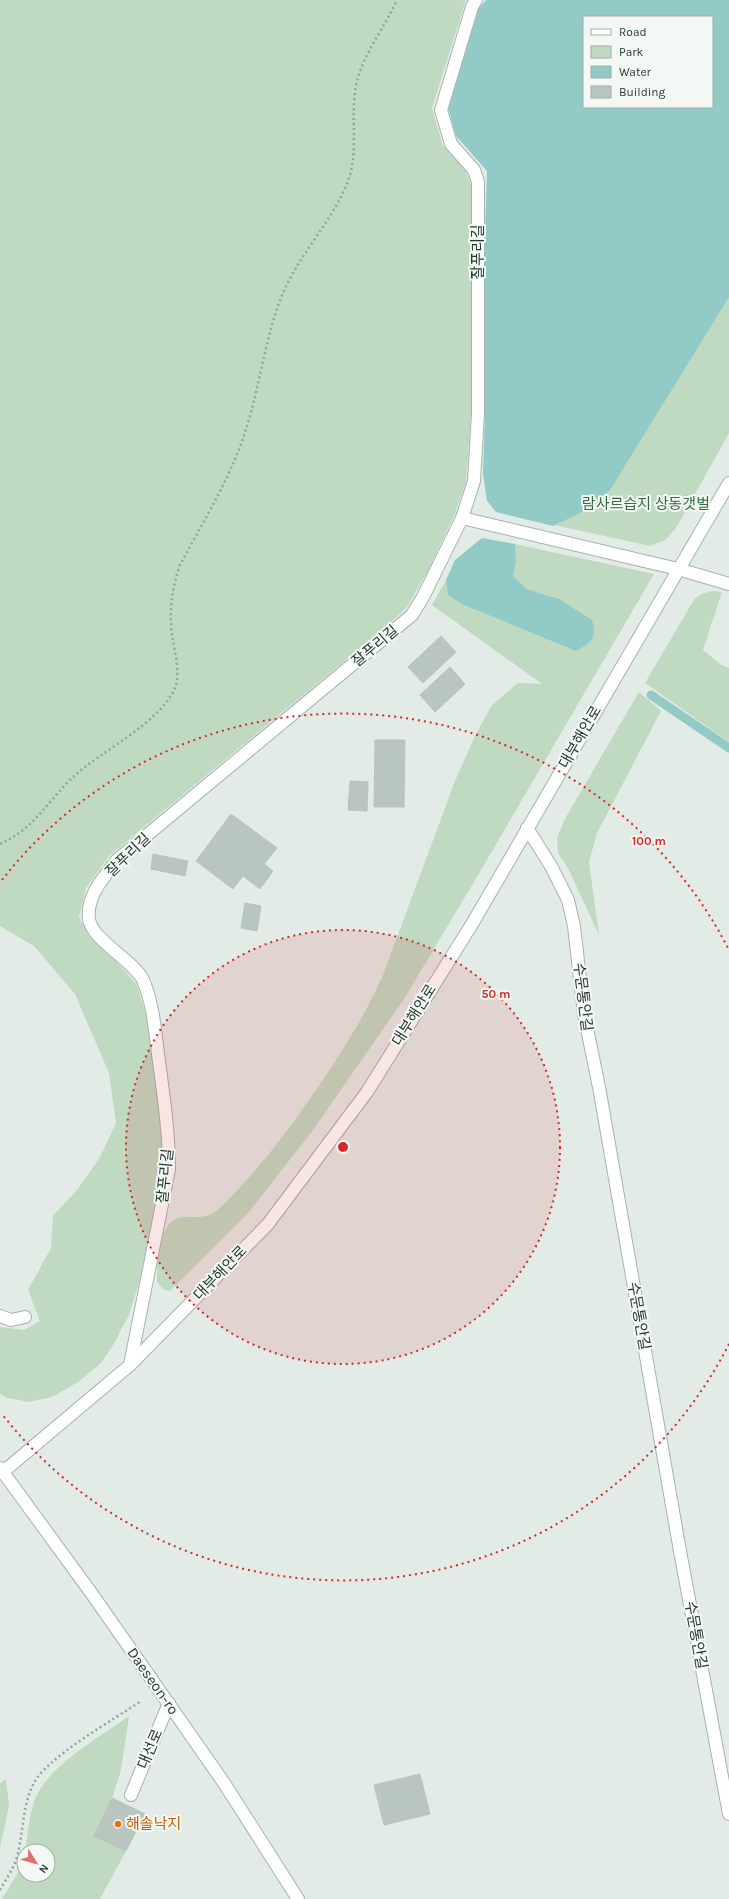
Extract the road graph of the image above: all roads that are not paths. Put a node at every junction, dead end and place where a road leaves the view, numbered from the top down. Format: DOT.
graph roads {
  1 [pos="476,0"];
  2 [pos="729,483"];
  3 [pos="462,518"];
  4 [pos="678,569"];
  5 [pos="729,584"];
  6 [pos="527,828"];
  7 [pos="0,1316"];
  8 [pos="25,1317"];
  9 [pos="130,1365"];
  10 [pos="2,1470"];
  11 [pos="169,1703"];
  12 [pos="131,1795"];
  13 [pos="729,1814"];
  14 [pos="298,1899"];
  1 -- 3 [label="street, 잘푸리길"];
  2 -- 4 [label="street, 대부해안로"];
  3 -- 4 [label="street"];
  3 -- 9 [label="street, 잘푸리길"];
  4 -- 5 [label="street"];
  4 -- 6 [label="street, 대부해안로"];
  6 -- 9 [label="street, 대부해안로"];
  6 -- 13 [label="street, 수문통안길"];
  7 -- 8 [label="street"];
  9 -- 10 [label="street, 대부해안로"];
  10 -- 11 [label="street, Daeseon-ro"];
  11 -- 12 [label="street, 대선로"];
  11 -- 14 [label="street, Daeseon-ro"];
}
